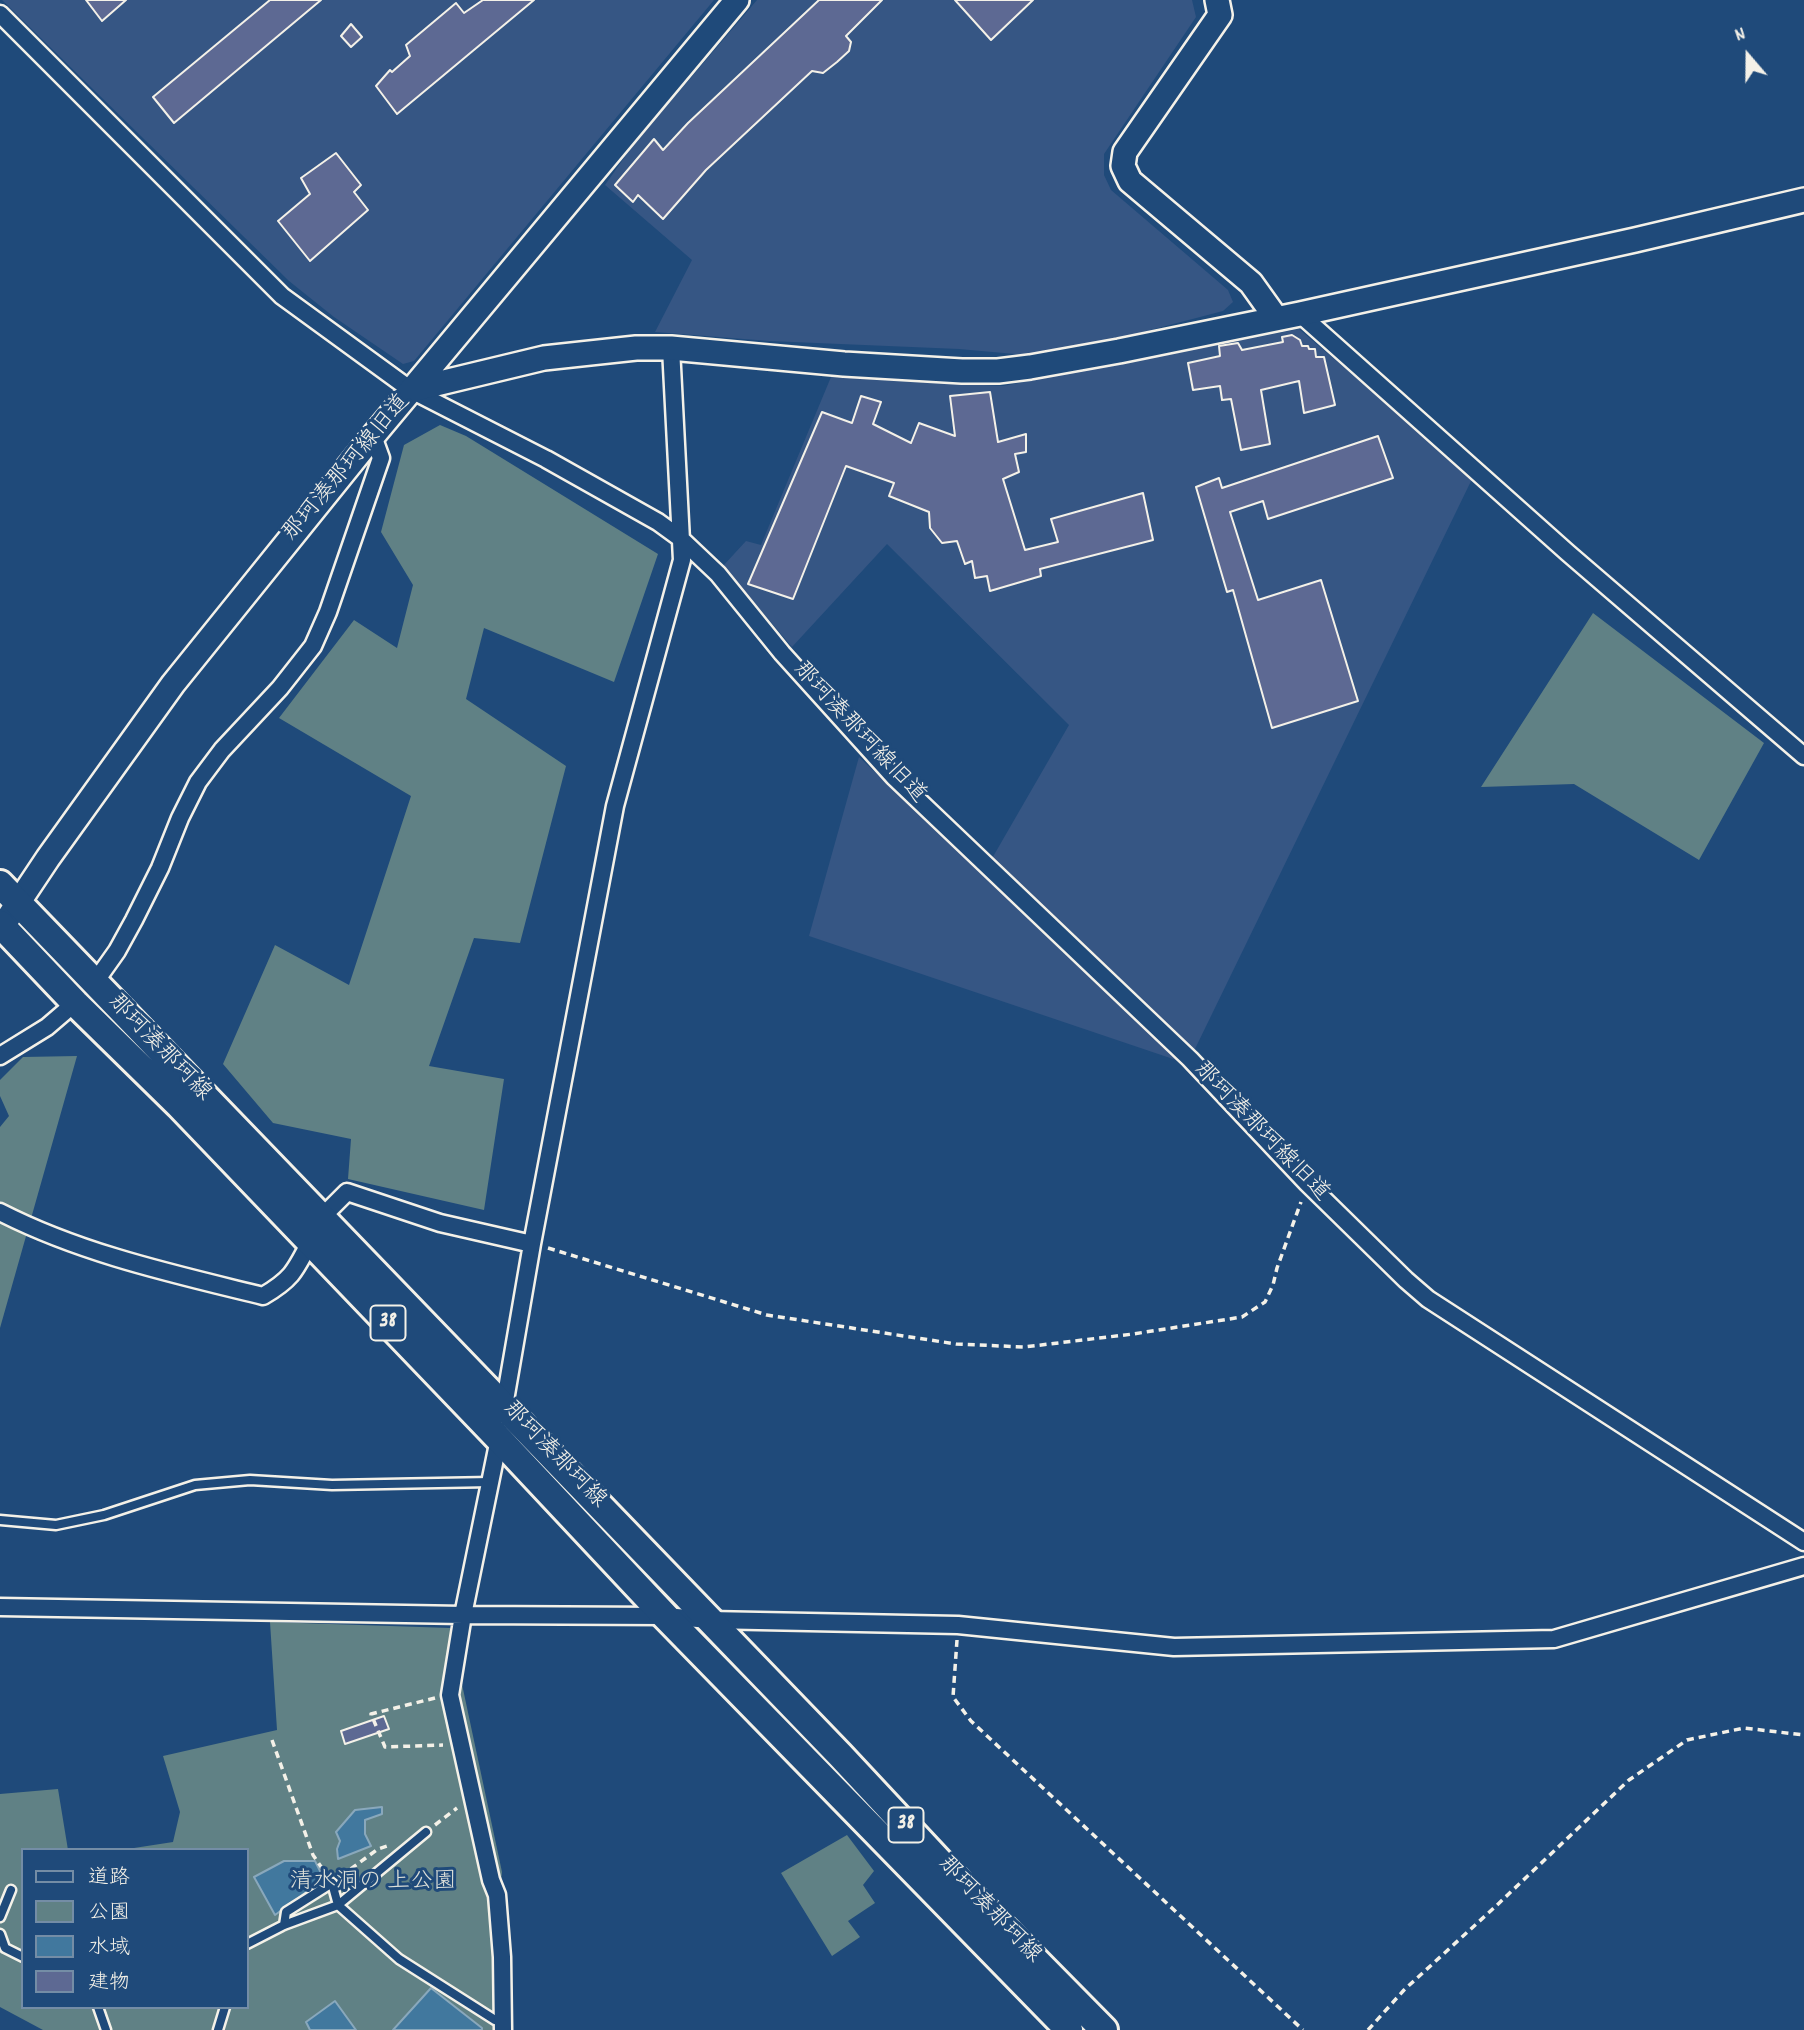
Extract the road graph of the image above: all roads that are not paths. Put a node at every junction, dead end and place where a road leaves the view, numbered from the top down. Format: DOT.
graph roads {
  1 [pos="737,0"];
  2 [pos="1217,0"];
  3 [pos="0,14"];
  4 [pos="1804,200"];
  5 [pos="1300,313"];
  6 [pos="1276,318"];
  7 [pos="671,348"];
  8 [pos="411,390"];
  9 [pos="373,436"];
  10 [pos="680,538"];
  11 [pos="1804,756"];
  12 [pos="0,884"];
  13 [pos="18,903"];
  14 [pos="1,927"];
  15 [pos="95,982"];
  16 [pos="75,1003"];
  17 [pos="0,1056"];
  18 [pos="0,1212"];
  19 [pos="322,1217"];
  20 [pos="310,1242"];
  21 [pos="532,1244"];
  22 [pos="504,1406"];
  23 [pos="500,1440"];
  24 [pos="491,1482"];
  25 [pos="0,1520"];
  26 [pos="1804,1542"];
  27 [pos="1804,1566"];
  28 [pos="0,1606"];
  29 [pos="463,1615"];
  30 [pos="665,1616"];
  31 [pos="709,1620"];
  32 [pos="426,1832"];
  33 [pos="11,1890"];
  34 [pos="338,1905"];
  35 [pos="0,1917"];
  36 [pos="284,1925"];
  37 [pos="0,1934"];
  38 [pos="248,1943"];
  39 [pos="21,1956"];
  40 [pos="99,2009"];
  41 [pos="224,2009"];
  42 [pos="499,2025"];
  43 [pos="106,2030"];
  44 [pos="218,2030"];
  45 [pos="1069,2030"];
  46 [pos="1104,2030"];
  1 -- 8 [label="street"];
  2 -- 6 [label="street"];
  3 -- 8 [label="street"];
  4 -- 5 [label="street"];
  5 -- 6 [label="street"];
  5 -- 11 [label="street"];
  6 -- 7 [label="street"];
  7 -- 8 [label="street"];
  7 -- 10 [label="street"];
  8 -- 9 [label="street, 那珂湊那珂線旧道"];
  8 -- 10 [label="street, 那珂湊那珂線旧道"];
  9 -- 13 [label="street, 那珂湊那珂線旧道"];
  9 -- 15 [label="street"];
  10 -- 21 [label="street"];
  10 -- 26 [label="street, 那珂湊那珂線旧道"];
  12 -- 13 [label="main road, 那珂湊那珂線 / 38"];
  13 -- 14 [label="street, 那珂湊那珂線旧道"];
  13 -- 15 [label="main road, 那珂湊那珂線 / 38"];
  14 -- 16 [label="main road, 那珂湊那珂線 / 38"];
  15 -- 19 [label="main road, 那珂湊那珂線 / 38"];
  16 -- 17 [label="street"];
  16 -- 20 [label="main road, 那珂湊那珂線 / 38"];
  18 -- 20 [label="street"];
  19 -- 21 [label="street"];
  19 -- 22 [label="main road, 那珂湊那珂線 / 38"];
  20 -- 23 [label="main road, 那珂湊那珂線 / 38"];
  21 -- 22 [label="street"];
  22 -- 23 [label="street"];
  22 -- 31 [label="main road, 那珂湊那珂線 / 38"];
  23 -- 24 [label="street"];
  23 -- 30 [label="main road, 那珂湊那珂線 / 38"];
  24 -- 25 [label="lane"];
  24 -- 29 [label="street"];
  27 -- 31 [label="street"];
  28 -- 29 [label="street"];
  29 -- 30 [label="street"];
  29 -- 42 [label="street"];
  30 -- 31 [label="street"];
  30 -- 45 [label="main road, 那珂湊那珂線 / 38"];
  31 -- 46 [label="main road, 那珂湊那珂線 / 38"];
  32 -- 34 [label="lane"];
  33 -- 35 [label="lane"];
  34 -- 36 [label="lane"];
  34 -- 36 [label="lane"];
  34 -- 42 [label="lane"];
  36 -- 38 [label="lane"];
  37 -- 39 [label="lane"];
  40 -- 43 [label="lane"];
  41 -- 44 [label="lane"];
}
